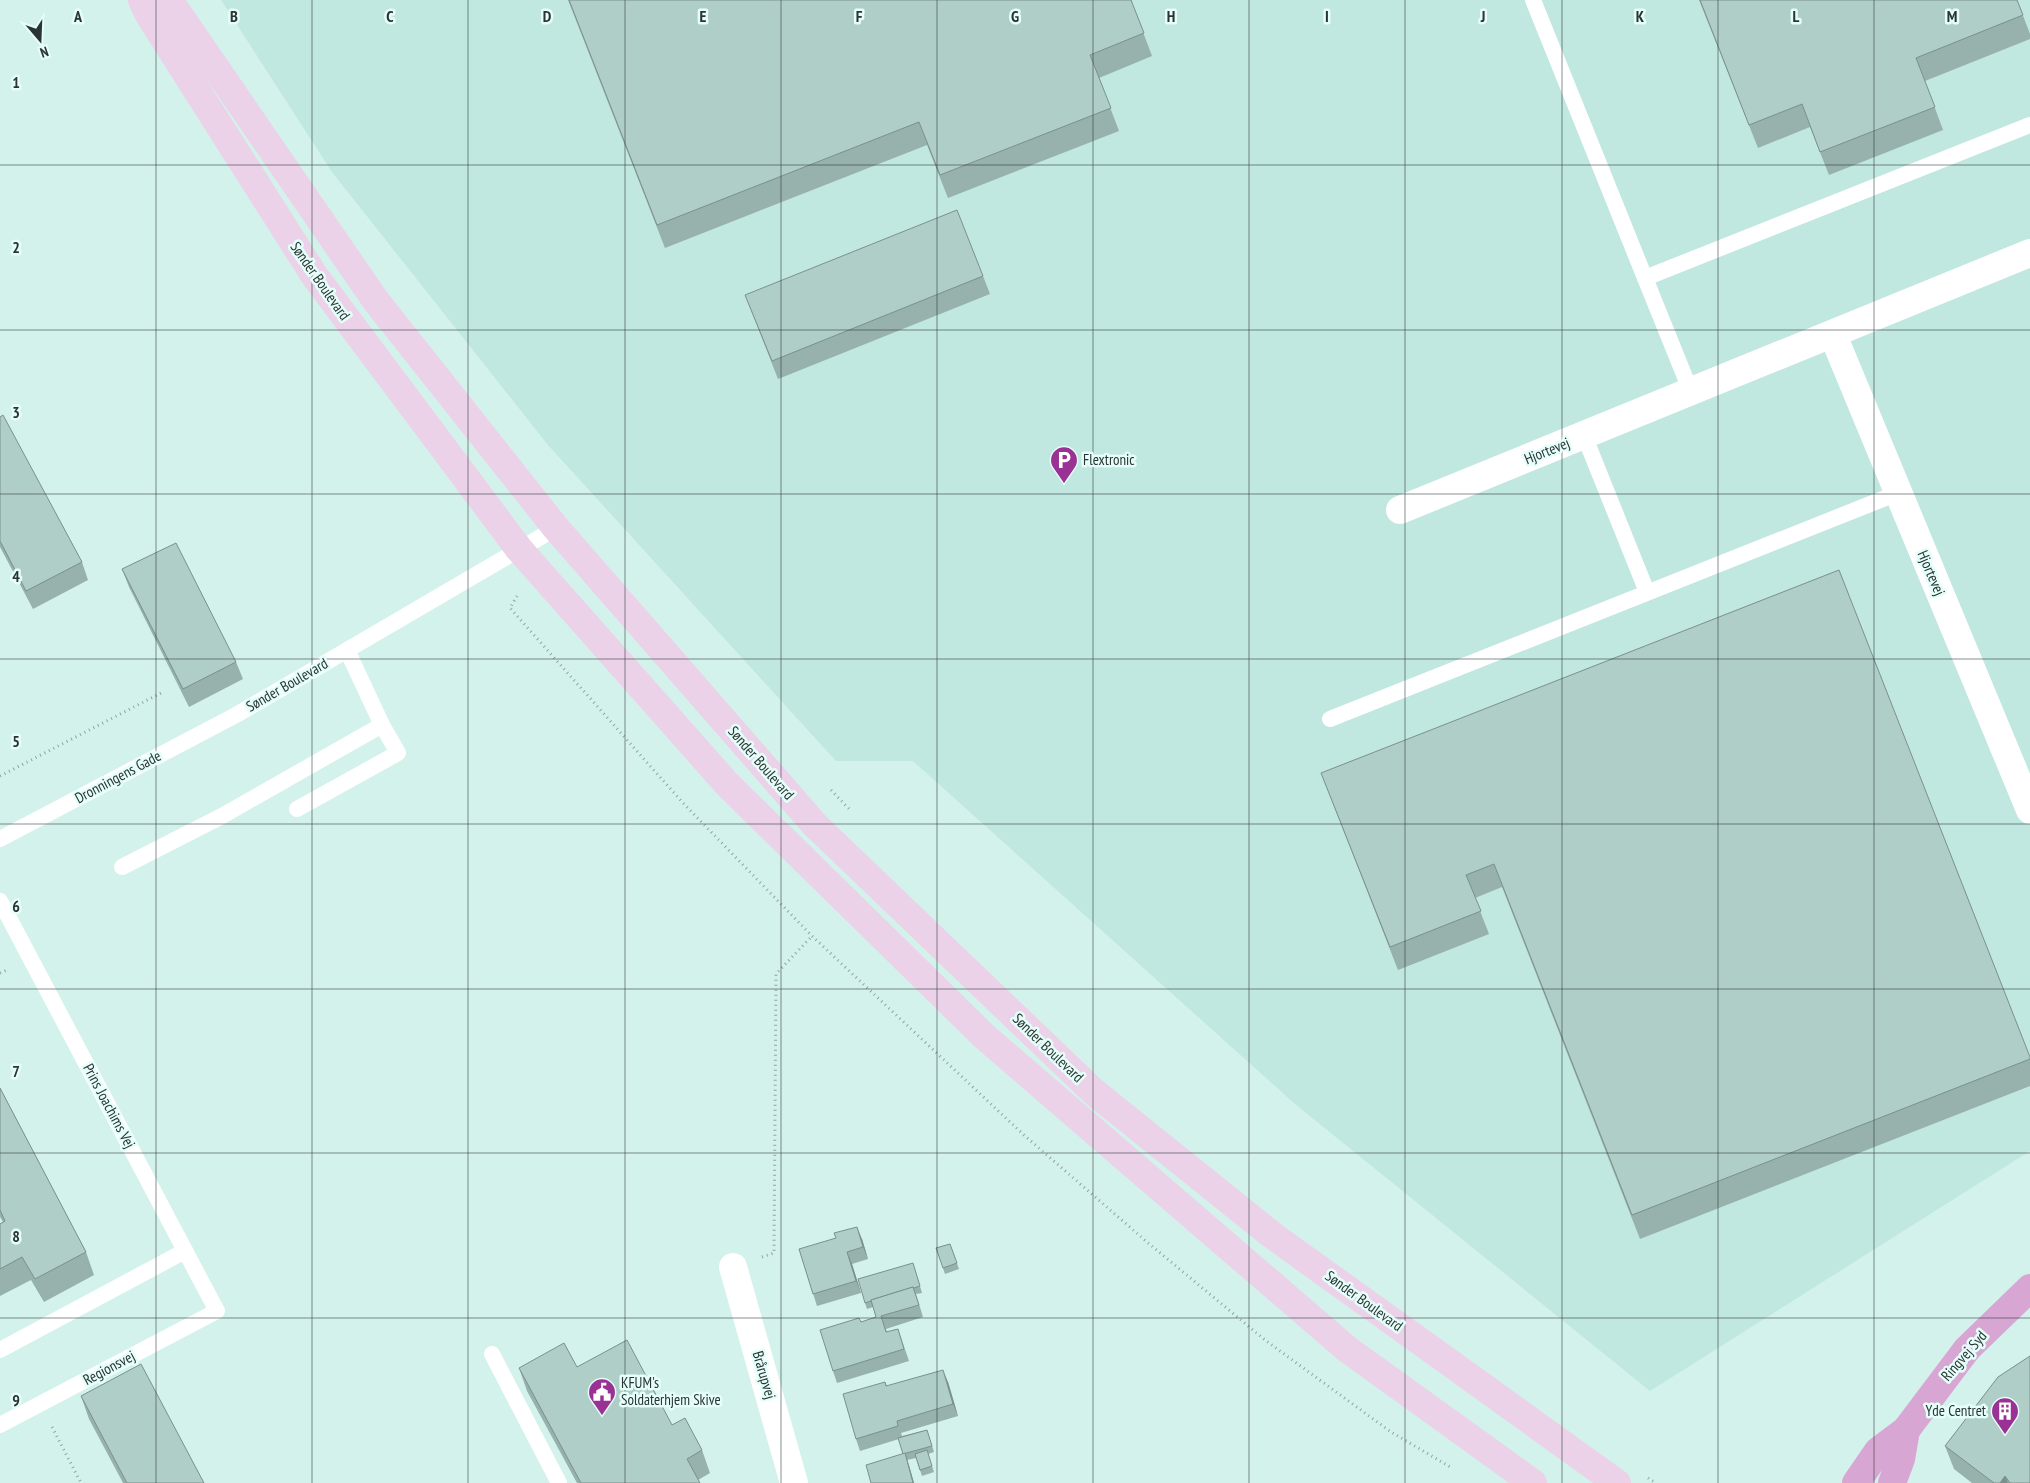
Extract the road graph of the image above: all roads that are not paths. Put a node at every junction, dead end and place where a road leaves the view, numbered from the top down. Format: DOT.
graph roads {
  1 [pos="142,0"];
  2 [pos="169,0"];
  3 [pos="1533,0"];
  4 [pos="2030,125"];
  5 [pos="2030,253"];
  6 [pos="1645,278"];
  7 [pos="1833,335"];
  8 [pos="1691,392"];
  9 [pos="1584,435"];
  10 [pos="1898,492"];
  11 [pos="1400,510"];
  12 [pos="556,528"];
  13 [pos="519,549"];
  14 [pos="1647,592"];
  15 [pos="347,650"];
  16 [pos="236,715"];
  17 [pos="1330,718"];
  18 [pos="382,725"];
  19 [pos="297,809"];
  20 [pos="2030,810"];
  21 [pos="0,839"];
  22 [pos="122,867"];
  23 [pos="0,901"];
  24 [pos="186,1251"];
  25 [pos="733,1267"];
  26 [pos="2030,1288"];
  27 [pos="217,1311"];
  28 [pos="0,1350"];
  29 [pos="492,1354"];
  30 [pos="0,1425"];
  31 [pos="1906,1430"];
  32 [pos="559,1483"];
  33 [pos="794,1483"];
  34 [pos="1533,1483"];
  35 [pos="1617,1483"];
  36 [pos="1856,1483"];
  37 [pos="1892,1483"];
  1 -- 13 [label="main road, Sønder Boulevard"];
  2 -- 12 [label="main road, Sønder Boulevard"];
  3 -- 6 [label="lane"];
  4 -- 6 [label="lane"];
  5 -- 7 [label="street, Hjortevej"];
  6 -- 8 [label="lane"];
  7 -- 8 [label="street, Hjortevej"];
  7 -- 10 [label="street, Hjortevej"];
  8 -- 9 [label="street, Hjortevej"];
  9 -- 11 [label="street, Hjortevej"];
  9 -- 14 [label="lane"];
  10 -- 14 [label="lane"];
  10 -- 20 [label="street, Hjortevej"];
  12 -- 13 [label="lane, Sønder Boulevard"];
  12 -- 35 [label="main road, Sønder Boulevard"];
  13 -- 15 [label="lane, Sønder Boulevard"];
  13 -- 34 [label="main road, Sønder Boulevard"];
  14 -- 17 [label="lane"];
  15 -- 16 [label="lane, Sønder Boulevard"];
  15 -- 18 [label="lane"];
  16 -- 21 [label="lane, Dronningens Gade"];
  18 -- 19 [label="lane"];
  18 -- 22 [label="lane"];
  23 -- 24 [label="lane, Prins Joachims Vej"];
  24 -- 27 [label="lane, Prins Joachims Vej"];
  24 -- 28 [label="lane"];
  25 -- 33 [label="street, Brårupvej"];
  26 -- 31 [label="main road, Ringvej Syd"];
  27 -- 30 [label="lane, Regionsvej"];
  29 -- 32 [label="lane"];
  31 -- 36 [label="main road, Ringvej Syd"];
  31 -- 37 [label="main road, Ringvej Syd"];
}
